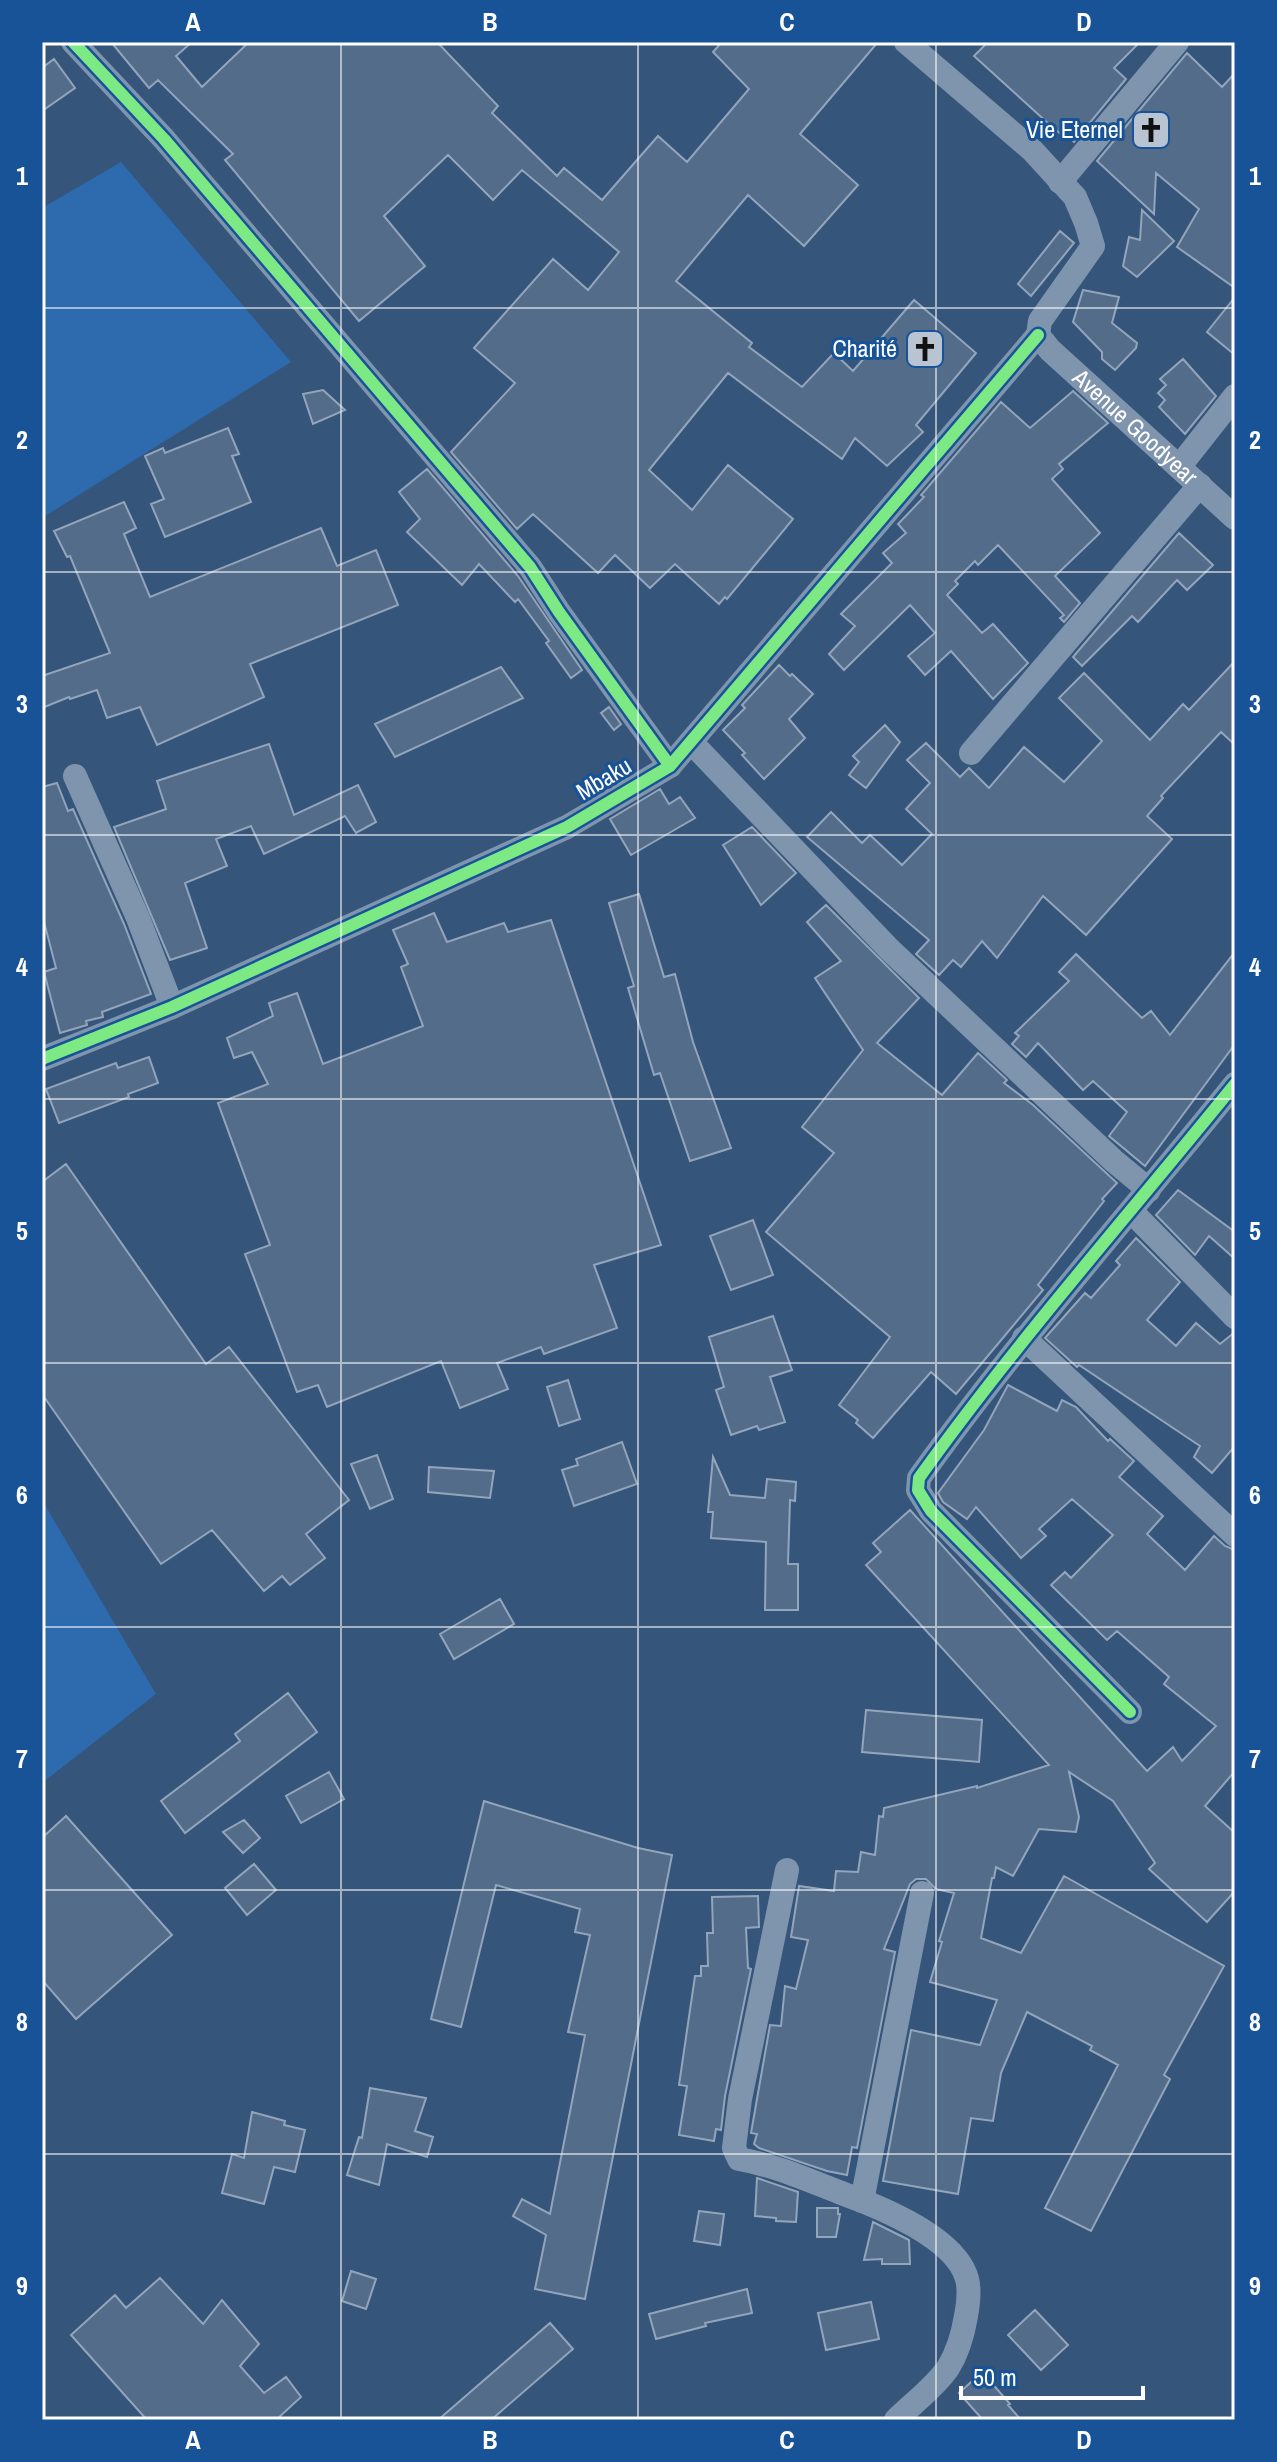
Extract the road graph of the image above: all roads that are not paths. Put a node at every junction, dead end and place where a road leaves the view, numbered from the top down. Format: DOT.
graph roads {
  1 [pos="73,42"];
  2 [pos="906,42"];
  3 [pos="1177,42"];
  4 [pos="1060,182"];
  5 [pos="1038,335"];
  6 [pos="1235,396"];
  7 [pos="1179,467"];
  8 [pos="1200,485"];
  9 [pos="1235,518"];
  10 [pos="691,742"];
  11 [pos="971,753"];
  12 [pos="670,766"];
  13 [pos="75,776"];
  14 [pos="172,1007"];
  15 [pos="42,1059"];
  16 [pos="1235,1084"];
  17 [pos="1149,1190"];
  18 [pos="1132,1212"];
  19 [pos="1235,1317"];
  20 [pos="1024,1338"];
  21 [pos="1235,1535"];
  22 [pos="1130,1712"];
  23 [pos="787,1870"];
  24 [pos="922,1893"];
  25 [pos="862,2201"];
  26 [pos="896,2420"];
  1 -- 12 [label="street"];
  2 -- 4 [label="street"];
  3 -- 4 [label="street"];
  4 -- 5 [label="street, Mbaku"];
  5 -- 7 [label="street, Avenue Goodyear"];
  5 -- 10 [label="street, Mbaku"];
  6 -- 7 [label="street"];
  7 -- 8 [label="street, Avenue Goodyear"];
  8 -- 9 [label="street, Avenue Goodyear"];
  8 -- 11 [label="street"];
  10 -- 12 [label="street, Mbaku"];
  10 -- 17 [label="street"];
  12 -- 14 [label="street, Mbaku"];
  13 -- 14 [label="street"];
  14 -- 15 [label="street, Mbaku"];
  16 -- 17 [label="street"];
  17 -- 18 [label="street"];
  18 -- 19 [label="street"];
  18 -- 20 [label="street"];
  20 -- 21 [label="street"];
  20 -- 22 [label="street"];
  23 -- 25 [label="street"];
  24 -- 25 [label="street"];
  25 -- 26 [label="street"];
}
